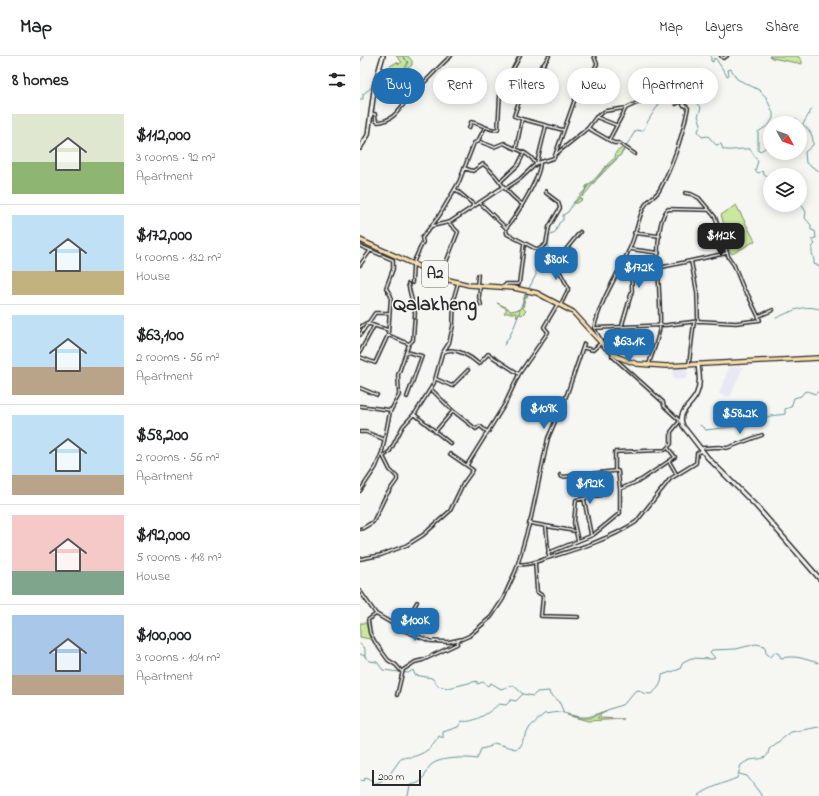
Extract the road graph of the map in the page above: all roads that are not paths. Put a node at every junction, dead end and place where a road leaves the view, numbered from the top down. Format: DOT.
graph roads {
  1 [pos="384,56"];
  2 [pos="450,56"];
  3 [pos="520,56"];
  4 [pos="549,56"];
  5 [pos="594,56"];
  6 [pos="721,56"];
  7 [pos="727,56"];
  8 [pos="635,104"];
  9 [pos="683,104"];
  10 [pos="626,108"];
  11 [pos="372,114"];
  12 [pos="596,117"];
  13 [pos="522,119"];
  14 [pos="616,125"];
  15 [pos="546,126"];
  16 [pos="485,127"];
  17 [pos="469,128"];
  18 [pos="588,128"];
  19 [pos="563,130"];
  20 [pos="609,140"];
  21 [pos="478,141"];
  22 [pos="360,148"];
  23 [pos="516,149"];
  24 [pos="524,153"];
  25 [pos="555,154"];
  26 [pos="635,154"];
  27 [pos="538,163"];
  28 [pos="464,168"];
  29 [pos="500,182"];
  30 [pos="504,188"];
  31 [pos="455,189"];
  32 [pos="546,191"];
  33 [pos="685,193"];
  34 [pos="480,202"];
  35 [pos="522,204"];
  36 [pos="472,208"];
  37 [pos="709,210"];
  38 [pos="449,223"];
  39 [pos="432,226"];
  40 [pos="506,228"];
  41 [pos="580,232"];
  42 [pos="634,233"];
  43 [pos="660,236"];
  44 [pos="360,241"];
  45 [pos="524,244"];
  46 [pos="360,246"];
  47 [pos="630,249"];
  48 [pos="370,250"];
  49 [pos="659,252"];
  50 [pos="727,253"];
  51 [pos="548,256"];
  52 [pos="691,261"];
  53 [pos="555,263"];
  54 [pos="414,264"];
  55 [pos="360,265"];
  56 [pos="445,265"];
  57 [pos="631,265"];
  58 [pos="658,268"];
  59 [pos="478,275"];
  60 [pos="412,283"];
  61 [pos="458,283"];
  62 [pos="408,284"];
  63 [pos="478,286"];
  64 [pos="504,288"];
  65 [pos="560,304"];
  66 [pos="481,305"];
  67 [pos="773,310"];
  68 [pos="389,312"];
  69 [pos="759,316"];
  70 [pos="698,321"];
  71 [pos="694,322"];
  72 [pos="368,324"];
  73 [pos="660,324"];
  74 [pos="622,325"];
  75 [pos="374,326"];
  76 [pos="360,327"];
  77 [pos="594,328"];
  78 [pos="388,330"];
  79 [pos="360,334"];
  80 [pos="388,334"];
  81 [pos="600,343"];
  82 [pos="409,344"];
  83 [pos="584,344"];
  84 [pos="584,348"];
  85 [pos="615,349"];
  86 [pos="360,352"];
  87 [pos="407,352"];
  88 [pos="612,353"];
  89 [pos="442,354"];
  90 [pos="360,358"];
  91 [pos="819,358"];
  92 [pos="689,364"];
  93 [pos="698,364"];
  94 [pos="648,366"];
  95 [pos="468,370"];
  96 [pos="519,374"];
  97 [pos="436,379"];
  98 [pos="360,388"];
  99 [pos="431,389"];
  100 [pos="377,395"];
  101 [pos="407,397"];
  102 [pos="360,406"];
  103 [pos="390,410"];
  104 [pos="453,411"];
  105 [pos="414,414"];
  106 [pos="680,421"];
  107 [pos="489,431"];
  108 [pos="360,432"];
  109 [pos="434,432"];
  110 [pos="762,435"];
  111 [pos="383,440"];
  112 [pos="451,444"];
  113 [pos="668,448"];
  114 [pos="701,449"];
  115 [pos="450,454"];
  116 [pos="382,455"];
  117 [pos="669,462"];
  118 [pos="467,465"];
  119 [pos="615,470"];
  120 [pos="599,473"];
  121 [pos="677,475"];
  122 [pos="560,476"];
  123 [pos="620,489"];
  124 [pos="360,491"];
  125 [pos="584,499"];
  126 [pos="529,523"];
  127 [pos="546,527"];
  128 [pos="360,528"];
  129 [pos="574,531"];
  130 [pos="591,536"];
  131 [pos="578,542"];
  132 [pos="548,553"];
  133 [pos="549,558"];
  134 [pos="360,559"];
  135 [pos="535,562"];
  136 [pos="518,564"];
  137 [pos="819,578"];
  138 [pos="360,591"];
  139 [pos="417,602"];
  140 [pos="376,614"];
  141 [pos="578,617"];
  142 [pos="397,625"];
  143 [pos="458,640"];
  144 [pos="402,672"];
  145 [pos="397,695"];
  1 -- 11 [label="main road"];
  2 -- 11 [label="street"];
  3 -- 16 [label="street"];
  4 -- 13 [label="street"];
  5 -- 19 [label="street"];
  6 -- 7 [label="street"];
  8 -- 10 [label="street"];
  9 -- 42 [label="street"];
  10 -- 12 [label="street"];
  10 -- 14 [label="street"];
  11 -- 22 [label="main road"];
  12 -- 14 [label="street"];
  12 -- 18 [label="street"];
  13 -- 15 [label="street"];
  13 -- 23 [label="street"];
  14 -- 20 [label="street"];
  15 -- 19 [label="street"];
  15 -- 27 [label="street"];
  16 -- 17 [label="street"];
  16 -- 21 [label="street"];
  18 -- 20 [label="street"];
  18 -- 25 [label="street"];
  19 -- 25 [label="street"];
  20 -- 26 [label="street"];
  21 -- 23 [label="street"];
  21 -- 28 [label="street"];
  23 -- 24 [label="street"];
  24 -- 27 [label="street"];
  24 -- 29 [label="street"];
  25 -- 27 [label="street"];
  27 -- 30 [label="street"];
  27 -- 35 [label="street"];
  28 -- 29 [label="street"];
  28 -- 31 [label="street"];
  29 -- 30 [label="street"];
  30 -- 34 [label="street"];
  30 -- 35 [label="street"];
  31 -- 36 [label="street"];
  31 -- 39 [label="street"];
  32 -- 45 [label="street"];
  33 -- 37 [label="street"];
  34 -- 36 [label="street"];
  34 -- 40 [label="street"];
  35 -- 40 [label="street"];
  36 -- 38 [label="street"];
  37 -- 43 [label="street"];
  37 -- 50 [label="street"];
  38 -- 39 [label="street"];
  38 -- 56 [label="street"];
  39 -- 54 [label="street"];
  40 -- 45 [label="street"];
  41 -- 53 [label="street"];
  42 -- 43 [label="street"];
  42 -- 47 [label="street"];
  43 -- 49 [label="street"];
  44 -- 54 [label="main road, A2"];
  45 -- 64 [label="street"];
  46 -- 48 [label="street"];
  47 -- 49 [label="street"];
  47 -- 77 [label="street"];
  48 -- 55 [label="street"];
  48 -- 68 [label="street"];
  49 -- 58 [label="street"];
  50 -- 52 [label="street"];
  50 -- 69 [label="street"];
  51 -- 53 [label="street"];
  52 -- 58 [label="street"];
  52 -- 70 [label="street"];
  53 -- 65 [label="street"];
  54 -- 60 [label="street"];
  54 -- 61 [label="main road, A2"];
  57 -- 74 [label="street"];
  58 -- 73 [label="street"];
  59 -- 63 [label="street"];
  61 -- 63 [label="main road, A2"];
  61 -- 89 [label="street"];
  62 -- 82 [label="street"];
  63 -- 64 [label="main road, A2"];
  63 -- 66 [label="street"];
  64 -- 65 [label="main road, A2"];
  65 -- 81 [label="main road, A2"];
  65 -- 96 [label="street"];
  67 -- 69 [label="street"];
  68 -- 72 [label="street"];
  68 -- 78 [label="street"];
  69 -- 70 [label="street"];
  70 -- 71 [label="street"];
  71 -- 73 [label="street"];
  71 -- 92 [label="street"];
  72 -- 75 [label="street"];
  72 -- 76 [label="street"];
  72 -- 79 [label="street"];
  73 -- 74 [label="street"];
  73 -- 94 [label="street"];
  74 -- 77 [label="street"];
  75 -- 78 [label="street"];
  75 -- 86 [label="street"];
  77 -- 81 [label="street"];
  78 -- 80 [label="street"];
  80 -- 82 [label="street"];
  80 -- 90 [label="street"];
  81 -- 84 [label="street"];
  81 -- 88 [label="main road, A2"];
  82 -- 87 [label="street"];
  83 -- 84 [label="street"];
  84 -- 126 [label="street"];
  85 -- 88 [label="street"];
  87 -- 101 [label="street"];
  87 -- 103 [label="street"];
  88 -- 94 [label="main road, A2"];
  88 -- 106 [label="street"];
  89 -- 96 [label="street"];
  89 -- 97 [label="street"];
  91 -- 93 [label="main road, A2"];
  92 -- 93 [label="main road, A2"];
  92 -- 94 [label="main road, A2"];
  93 -- 106 [label="main road"];
  95 -- 97 [label="street"];
  96 -- 107 [label="street"];
  97 -- 99 [label="street"];
  98 -- 100 [label="street"];
  99 -- 104 [label="street"];
  99 -- 105 [label="street"];
  102 -- 103 [label="street"];
  103 -- 111 [label="street"];
  104 -- 107 [label="street"];
  104 -- 109 [label="street"];
  105 -- 109 [label="street"];
  105 -- 116 [label="street"];
  106 -- 113 [label="street"];
  106 -- 114 [label="main road"];
  107 -- 118 [label="street"];
  108 -- 111 [label="street"];
  109 -- 112 [label="street"];
  110 -- 114 [label="street"];
  111 -- 116 [label="street"];
  113 -- 117 [label="street"];
  113 -- 119 [label="street"];
  114 -- 121 [label="street"];
  114 -- 137 [label="main road"];
  115 -- 118 [label="street"];
  116 -- 124 [label="street"];
  116 -- 128 [label="street"];
  117 -- 121 [label="street"];
  117 -- 123 [label="street"];
  118 -- 134 [label="street"];
  119 -- 120 [label="street"];
  119 -- 123 [label="street"];
  120 -- 122 [label="street"];
  120 -- 125 [label="street"];
  121 -- 133 [label="street"];
  123 -- 130 [label="street"];
  125 -- 129 [label="street"];
  125 -- 130 [label="street"];
  126 -- 127 [label="street"];
  126 -- 136 [label="street"];
  127 -- 129 [label="street"];
  127 -- 132 [label="street"];
  129 -- 131 [label="street"];
  130 -- 131 [label="street"];
  131 -- 132 [label="street"];
  132 -- 133 [label="street"];
  133 -- 135 [label="street"];
  135 -- 136 [label="street"];
  135 -- 141 [label="street"];
  136 -- 143 [label="street"];
  138 -- 140 [label="street"];
  139 -- 142 [label="street"];
  140 -- 142 [label="street"];
  140 -- 144 [label="street"];
  142 -- 143 [label="street"];
  143 -- 144 [label="street"];
  144 -- 145 [label="street"];
}
